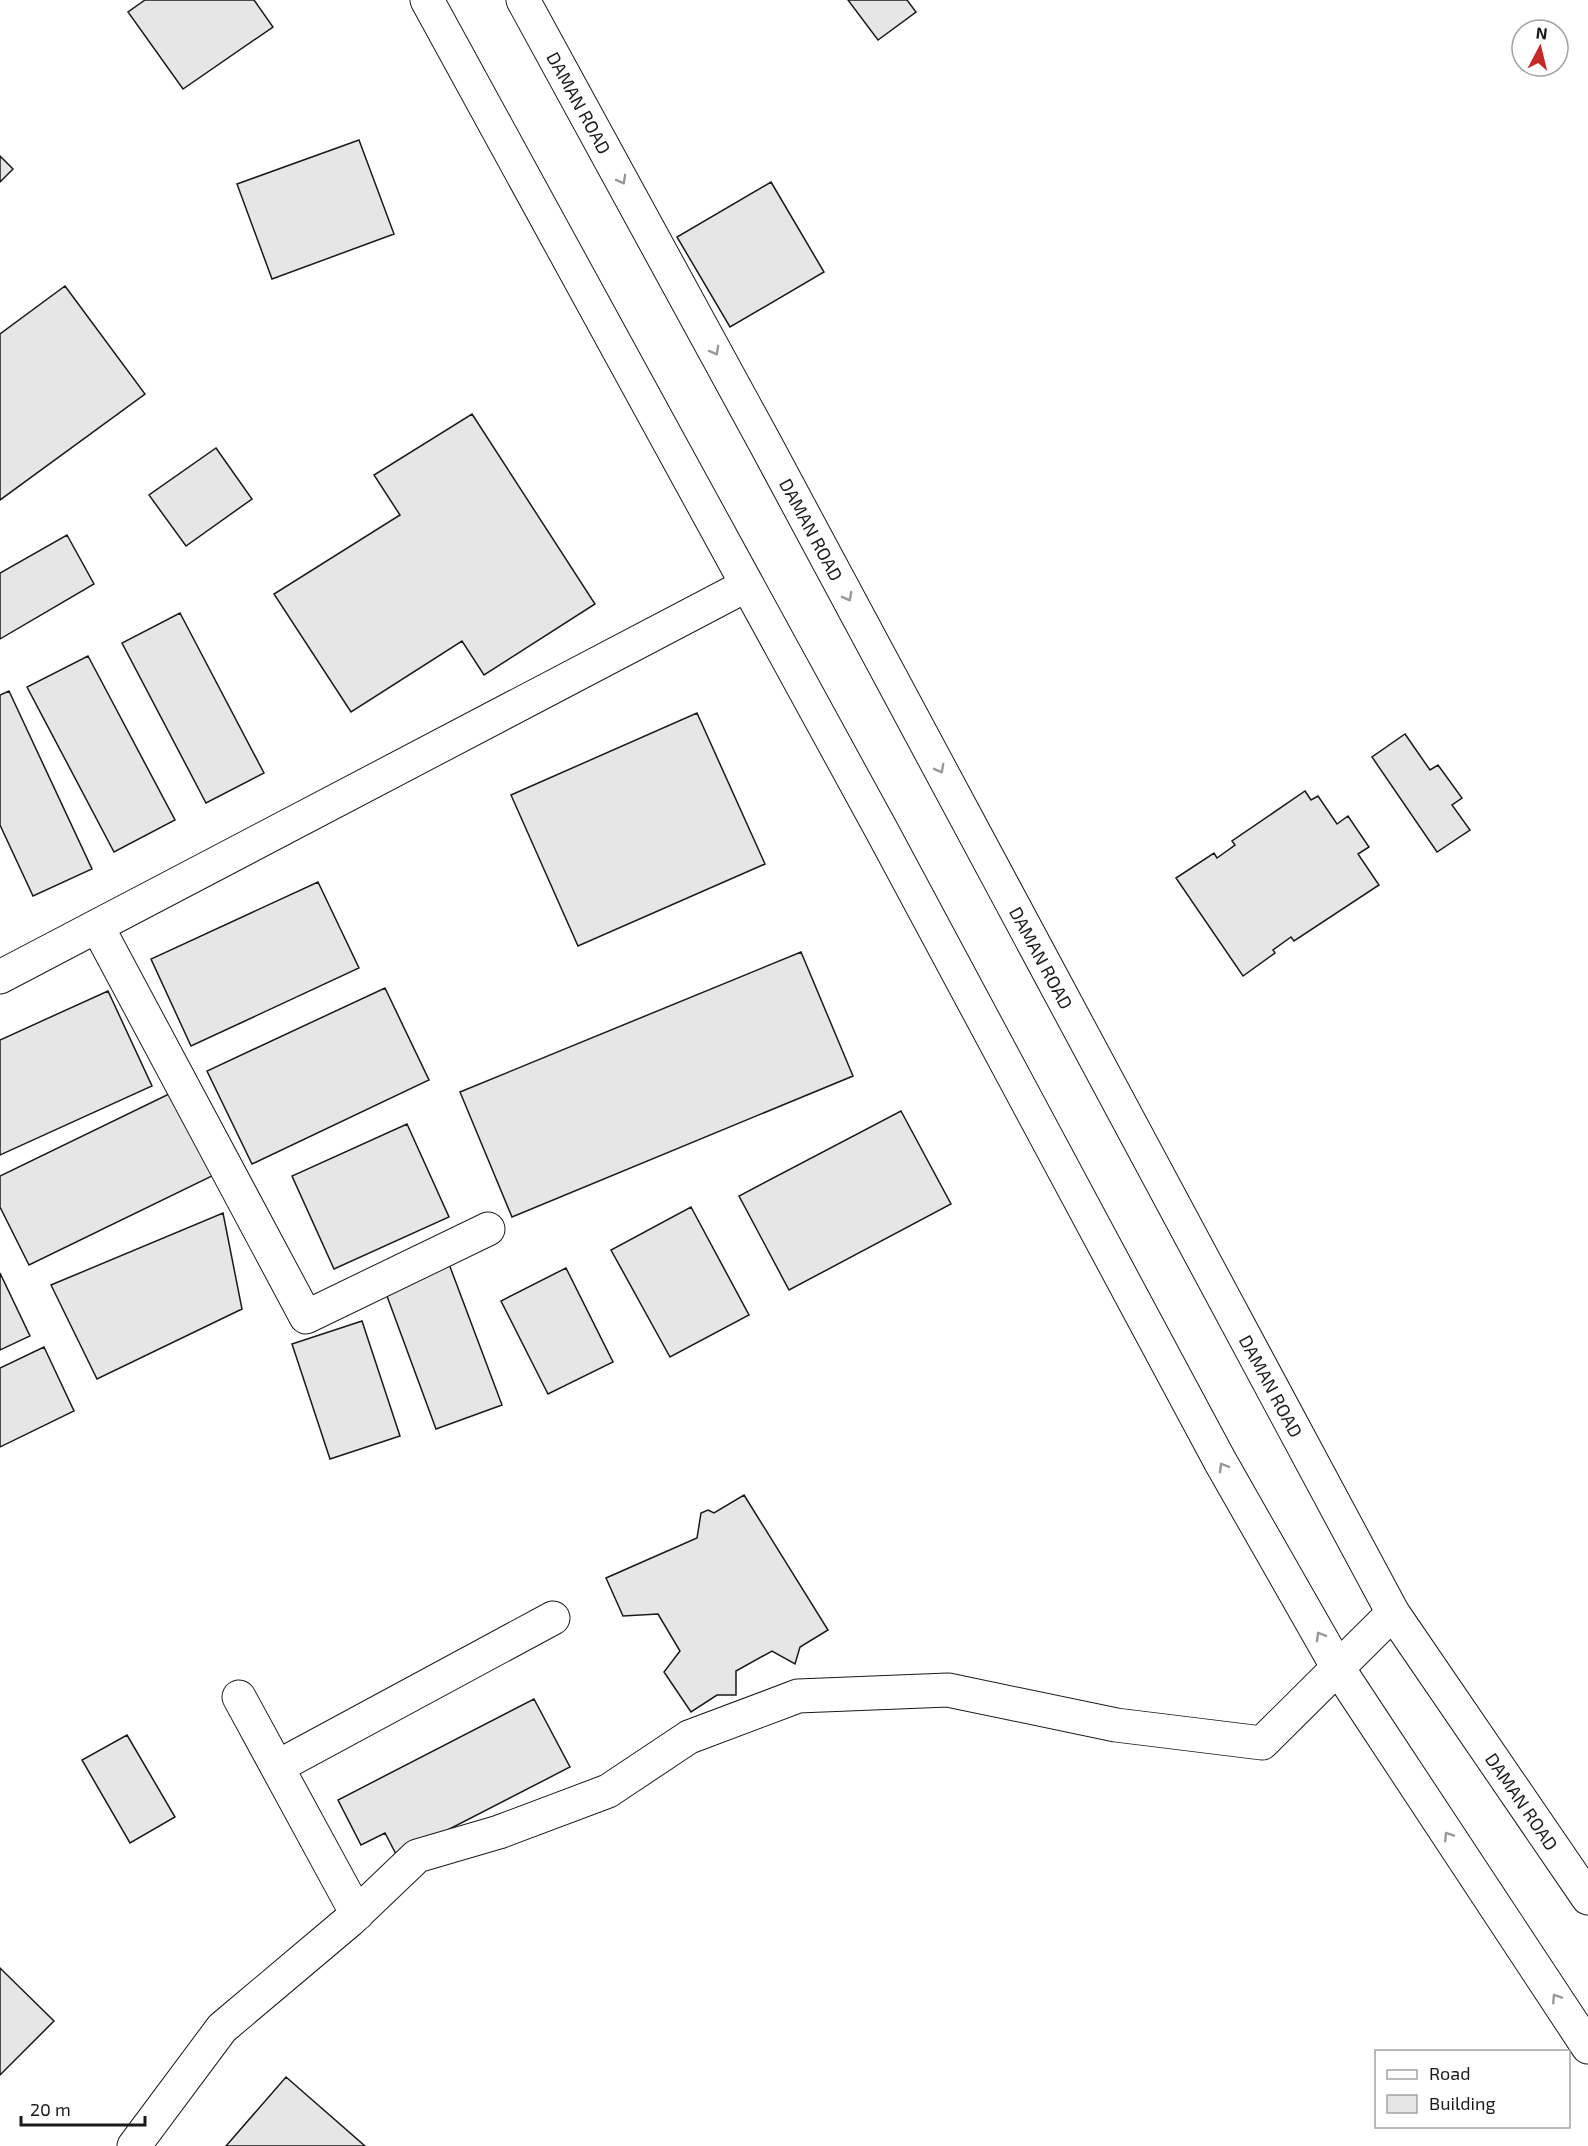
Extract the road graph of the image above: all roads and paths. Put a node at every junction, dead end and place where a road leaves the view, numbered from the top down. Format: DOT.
graph roads {
  1 [pos="427,0"];
  2 [pos="523,0"];
  3 [pos="747,585"];
  4 [pos="97,926"];
  5 [pos="0,977"];
  6 [pos="488,1229"];
  7 [pos="1393,1613"];
  8 [pos="553,1618"];
  9 [pos="1338,1668"];
  10 [pos="239,1697"];
  11 [pos="277,1767"];
  12 [pos="1586,1888"];
  13 [pos="357,1914"];
  14 [pos="1588,2047"];
  15 [pos="134,2146"];
  1 -- 3 [label="main road"];
  2 -- 7 [label="main road, DAMAN ROAD, one-way"];
  3 -- 4 [label="main road"];
  9 -- 3 [label="main road, one-way"];
  4 -- 5 [label="main road"];
  4 -- 6 [label="main road"];
  7 -- 9 [label="main road"];
  7 -- 12 [label="main road, DAMAN ROAD"];
  8 -- 11 [label="main road"];
  9 -- 13 [label="main road"];
  14 -- 9 [label="main road, one-way"];
  10 -- 11 [label="main road"];
  11 -- 13 [label="main road"];
  13 -- 15 [label="main road"];
}
